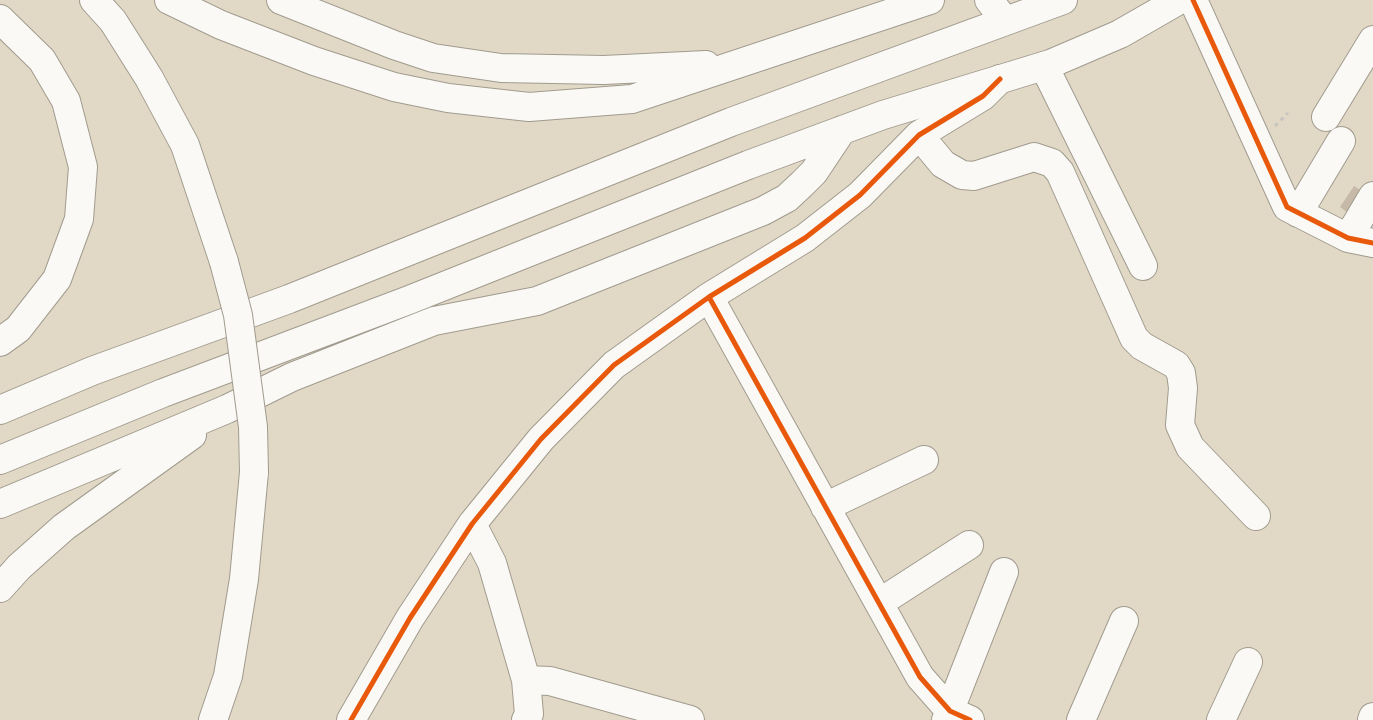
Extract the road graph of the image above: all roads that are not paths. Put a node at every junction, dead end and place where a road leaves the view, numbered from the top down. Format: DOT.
graph roads {
  1 [pos="94,0"];
  2 [pos="169,0"];
  3 [pos="281,0"];
  4 [pos="930,0"];
  5 [pos="1063,0"];
  6 [pos="1179,0"];
  7 [pos="1193,0"];
  8 [pos="997,11"];
  9 [pos="0,19"];
  10 [pos="1373,40"];
  11 [pos="743,63"];
  12 [pos="1044,66"];
  13 [pos="1000,79"];
  14 [pos="1326,117"];
  15 [pos="842,130"];
  16 [pos="919,135"];
  17 [pos="1341,141"];
  18 [pos="1373,196"];
  19 [pos="1298,213"];
  20 [pos="1361,240"];
  21 [pos="1143,266"];
  22 [pos="709,297"];
  23 [pos="0,342"];
  24 [pos="227,409"];
  25 [pos="0,410"];
  26 [pos="0,460"];
  27 [pos="924,460"];
  28 [pos="0,504"];
  29 [pos="826,507"];
  30 [pos="1256,516"];
  31 [pos="472,524"];
  32 [pos="969,545"];
  33 [pos="1004,572"];
  34 [pos="0,588"];
  35 [pos="879,603"];
  36 [pos="1124,621"];
  37 [pos="1248,662"];
  38 [pos="526,680"];
  39 [pos="955,717"];
  40 [pos="213,720"];
  41 [pos="351,720"];
  42 [pos="526,720"];
  43 [pos="690,720"];
  44 [pos="1081,720"];
  45 [pos="1222,720"];
  1 -- 40 [label="main road, bridge"];
  2 -- 11 [label="main road"];
  3 -- 11 [label="main road"];
  4 -- 11 [label="main road"];
  5 -- 8 [label="main road"];
  6 -- 12 [label="main road"];
  7 -- 19 [label="main road"];
  8 -- 25 [label="main road"];
  9 -- 23 [label="main road"];
  10 -- 14 [label="main road"];
  12 -- 13 [label="main road"];
  12 -- 21 [label="main road"];
  13 -- 15 [label="main road"];
  13 -- 16 [label="main road"];
  15 -- 24 [label="main road"];
  15 -- 26 [label="main road"];
  16 -- 22 [label="main road"];
  16 -- 30 [label="main road"];
  17 -- 19 [label="main road"];
  18 -- 20 [label="main road"];
  19 -- 20 [label="main road"];
  22 -- 29 [label="main road"];
  22 -- 31 [label="main road"];
  24 -- 28 [label="main road"];
  24 -- 34 [label="main road"];
  27 -- 29 [label="main road"];
  29 -- 35 [label="main road"];
  31 -- 38 [label="main road"];
  31 -- 41 [label="main road"];
  32 -- 35 [label="main road"];
  33 -- 39 [label="main road"];
  35 -- 39 [label="main road"];
  36 -- 44 [label="main road"];
  37 -- 45 [label="main road"];
  38 -- 42 [label="main road"];
  38 -- 43 [label="main road"];
}
